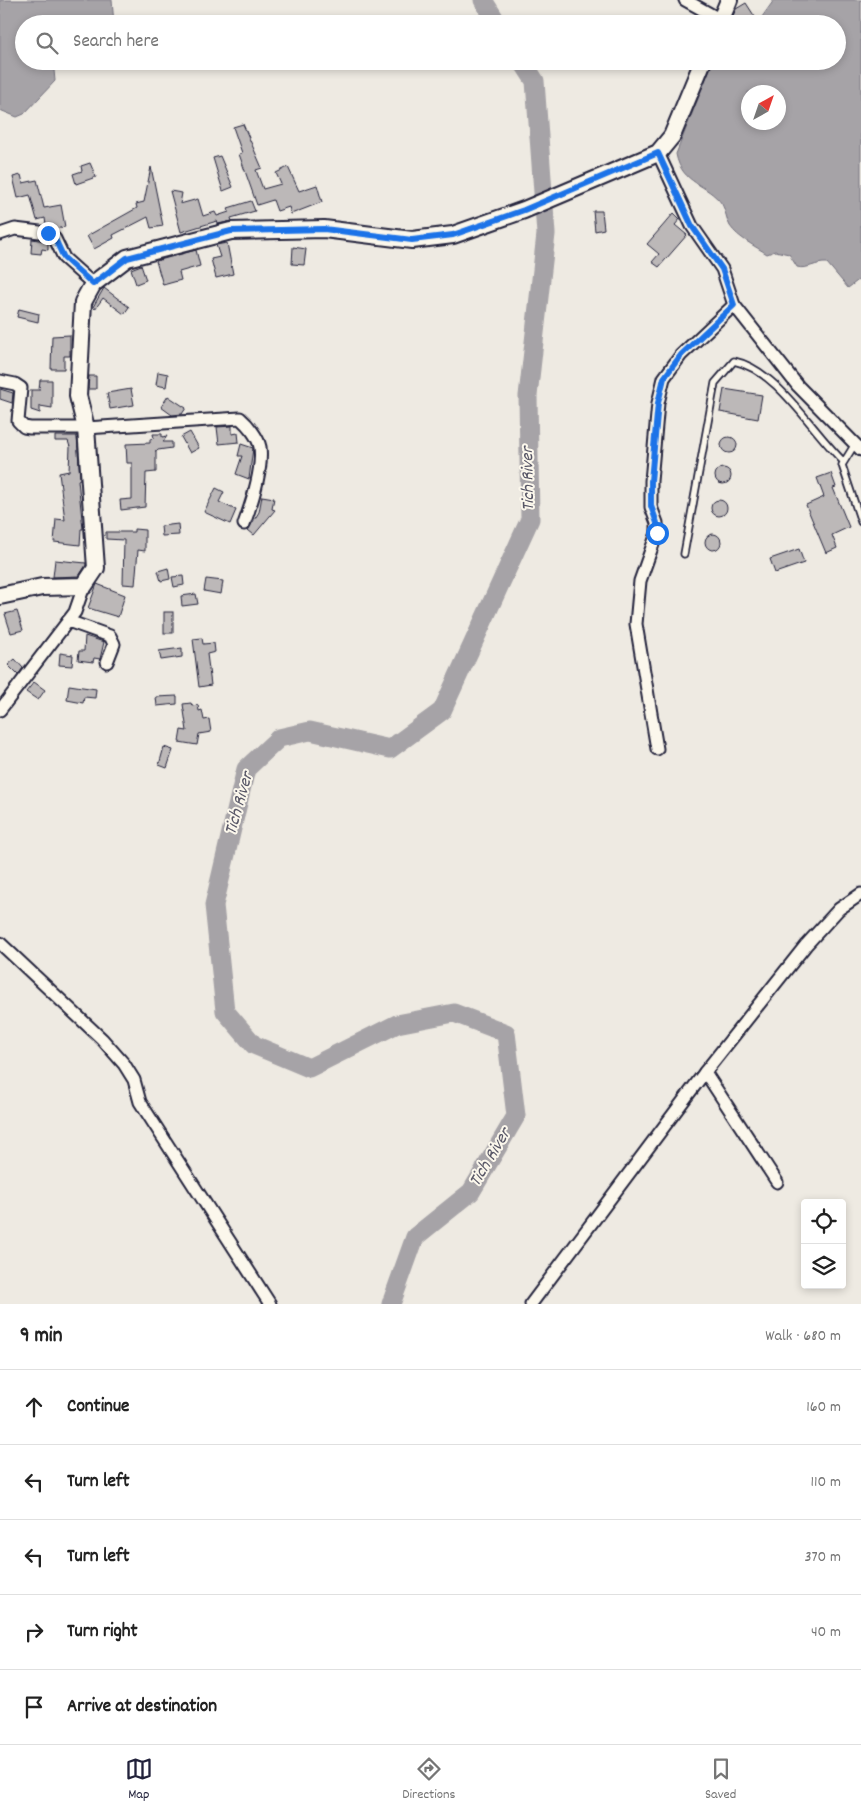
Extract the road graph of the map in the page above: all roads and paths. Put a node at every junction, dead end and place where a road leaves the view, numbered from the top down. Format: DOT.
graph roads {
  1 [pos="685,0"];
  2 [pos="729,0"];
  3 [pos="709,15"];
  4 [pos="723,15"];
  5 [pos="699,70"];
  6 [pos="658,153"];
  7 [pos="0,234"];
  8 [pos="93,284"];
  9 [pos="734,305"];
  10 [pos="0,380"];
  11 [pos="86,428"];
  12 [pos="858,447"];
  13 [pos="843,461"];
  14 [pos="861,522"];
  15 [pos="244,524"];
  16 [pos="684,554"];
  17 [pos="84,586"];
  18 [pos="0,596"];
  19 [pos="68,621"];
  20 [pos="107,662"];
  21 [pos="0,710"];
  22 [pos="657,749"];
  23 [pos="861,894"];
  24 [pos="0,943"];
  25 [pos="705,1072"];
  26 [pos="777,1182"];
  27 [pos="270,1304"];
  28 [pos="531,1304"];
  1 -- 3 [label="street"];
  2 -- 4 [label="street"];
  5 -- 6 [label="street"];
  6 -- 8 [label="street"];
  6 -- 9 [label="street"];
  7 -- 8 [label="street"];
  8 -- 11 [label="street"];
  9 -- 12 [label="street"];
  9 -- 22 [label="street"];
  10 -- 11 [label="street"];
  11 -- 15 [label="street"];
  11 -- 17 [label="street"];
  12 -- 13 [label="lane"];
  13 -- 14 [label="lane"];
  13 -- 16 [label="lane"];
  17 -- 18 [label="street"];
  17 -- 19 [label="street"];
  19 -- 20 [label="street"];
  19 -- 21 [label="street"];
  23 -- 25 [label="street"];
  24 -- 27 [label="street"];
  25 -- 26 [label="street"];
  25 -- 28 [label="street"];
}
